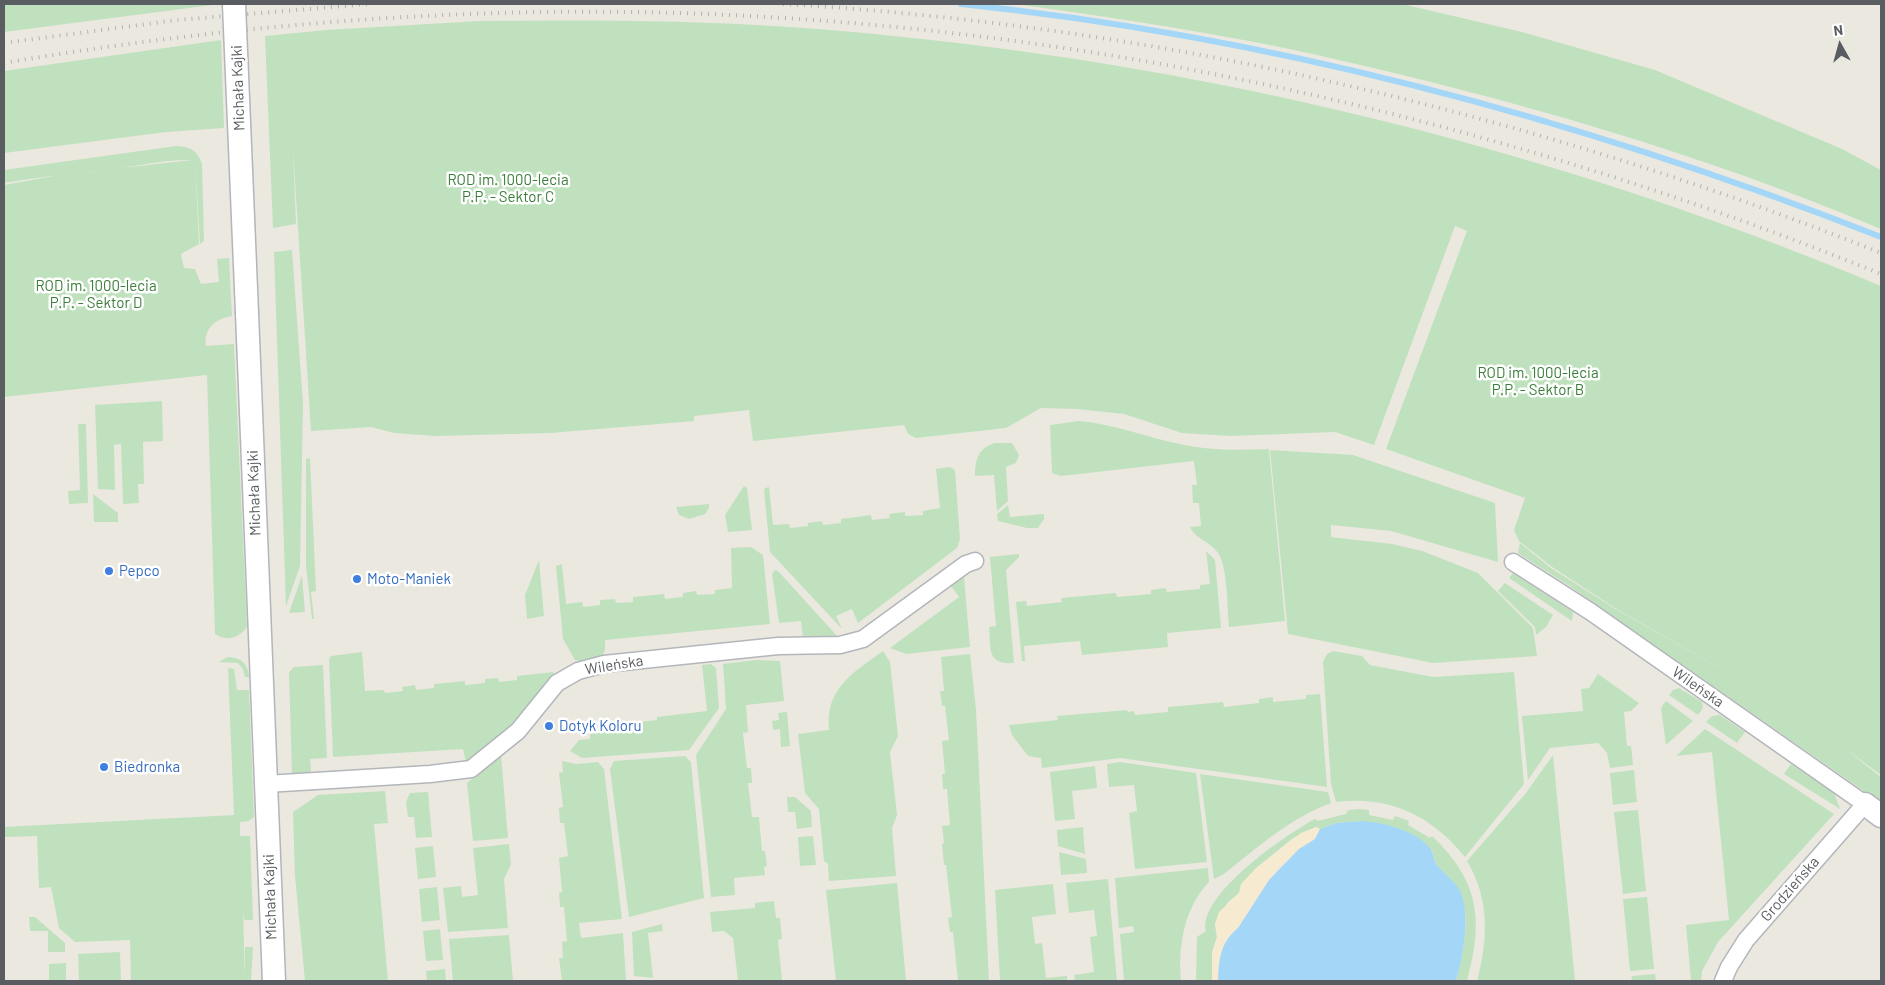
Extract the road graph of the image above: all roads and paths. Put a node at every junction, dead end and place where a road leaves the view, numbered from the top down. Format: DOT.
graph roads {
  1 [pos="234,4"];
  2 [pos="975,561"];
  3 [pos="1513,562"];
  4 [pos="266,784"];
  5 [pos="1873,810"];
  6 [pos="274,981"];
  7 [pos="1723,981"];
  1 -- 4 [label="street, Michała Kajki, bridge"];
  2 -- 4 [label="street, Wileńska"];
  3 -- 5 [label="street, Wileńska"];
  4 -- 6 [label="street, Michała Kajki"];
  5 -- 7 [label="street, Grodzieńska"];
}
